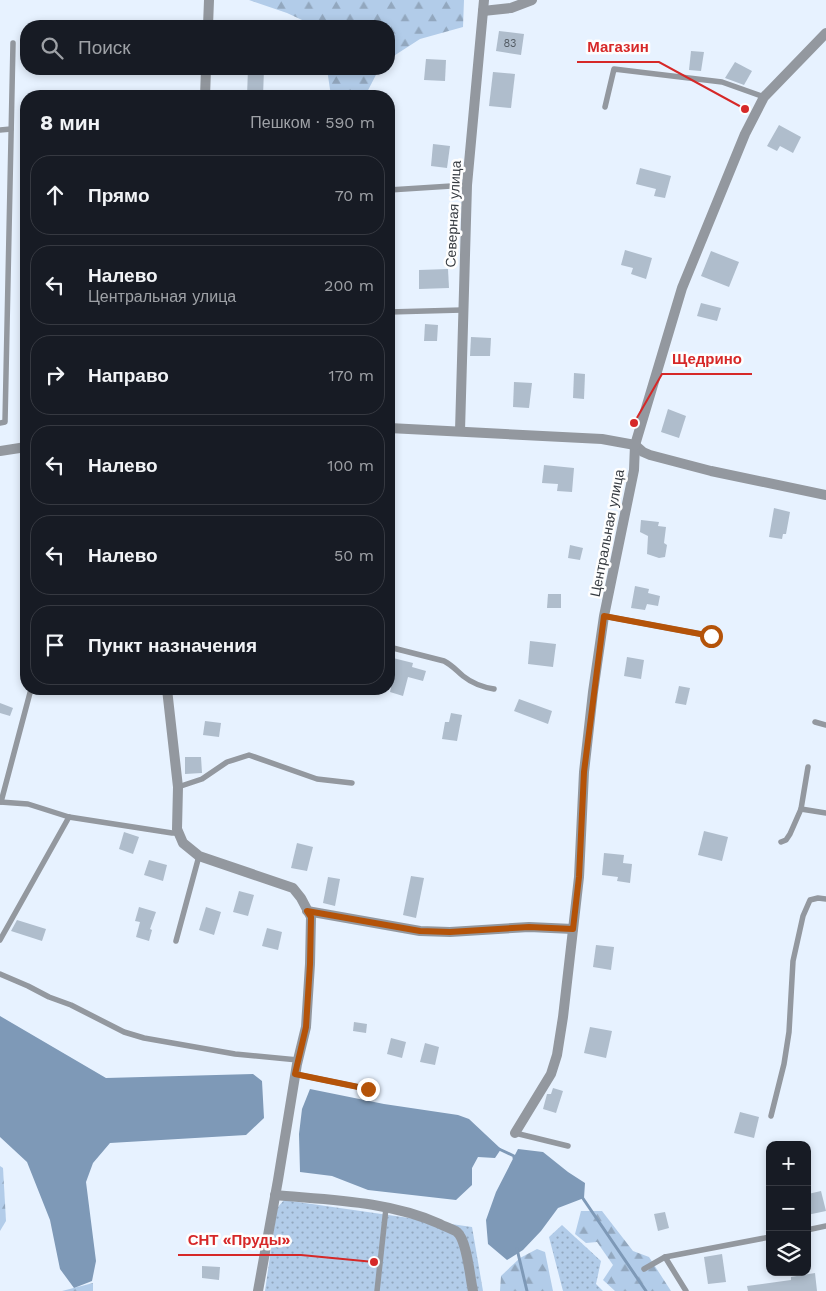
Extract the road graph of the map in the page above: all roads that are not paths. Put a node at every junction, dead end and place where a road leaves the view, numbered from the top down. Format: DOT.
graph roads {
  1 [pos="209,0"];
  2 [pos="532,0"];
  3 [pos="484,5"];
  4 [pos="208,20"];
  5 [pos="826,33"];
  6 [pos="13,42"];
  7 [pos="206,75"];
  8 [pos="205,90"];
  9 [pos="764,97"];
  10 [pos="605,107"];
  11 [pos="11,129"];
  12 [pos="0,130"];
  13 [pos="467,185"];
  14 [pos="395,190"];
  15 [pos="462,310"];
  16 [pos="395,312"];
  17 [pos="0,423"];
  18 [pos="395,428"];
  19 [pos="460,431"];
  20 [pos="635,445"];
  21 [pos="20,448"];
  22 [pos="0,451"];
  23 [pos="826,495"];
  24 [pos="604,616"];
  25 [pos="711,636"];
  26 [pos="395,649"];
  27 [pos="494,689"];
  28 [pos="29,695"];
  29 [pos="168,695"];
  30 [pos="815,722"];
  31 [pos="826,725"];
  32 [pos="808,767"];
  33 [pos="352,783"];
  34 [pos="178,787"];
  35 [pos="0,802"];
  36 [pos="801,808"];
  37 [pos="826,813"];
  38 [pos="69,817"];
  39 [pos="178,833"];
  40 [pos="781,842"];
  41 [pos="199,856"];
  42 [pos="826,899"];
  43 [pos="307,911"];
  44 [pos="573,929"];
  45 [pos="0,940"];
  46 [pos="176,941"];
  47 [pos="0,974"];
  48 [pos="298,1060"];
  49 [pos="295,1074"];
  50 [pos="368,1089"];
  51 [pos="771,1116"];
  52 [pos="515,1133"];
  53 [pos="568,1146"];
  54 [pos="275,1195"];
  55 [pos="386,1208"];
  56 [pos="826,1226"];
  57 [pos="811,1229"];
  58 [pos="766,1238"];
  59 [pos="664,1257"];
  60 [pos="644,1268"];
  61 [pos="258,1291"];
  62 [pos="377,1291"];
  63 [pos="473,1291"];
  64 [pos="686,1291"];
  1 -- 4 [label="street"];
  2 -- 3 [label="street"];
  3 -- 13 [label="street, Северная улица"];
  5 -- 9 [label="street, Центральная улица"];
  6 -- 11 [label="lane"];
  7 -- 8 [label="street"];
  9 -- 10 [label="lane"];
  9 -- 20 [label="street, Центральная улица"];
  11 -- 12 [label="lane"];
  11 -- 17 [label="lane"];
  13 -- 14 [label="lane"];
  13 -- 15 [label="street, Северная улица"];
  15 -- 16 [label="lane"];
  15 -- 19 [label="street, Северная улица"];
  18 -- 19 [label="street"];
  19 -- 20 [label="street"];
  20 -- 23 [label="street"];
  20 -- 24 [label="street, Центральная улица"];
  21 -- 22 [label="street"];
  24 -- 25 [label="lane"];
  24 -- 44 [label="street, Центральная улица"];
  26 -- 27 [label="lane"];
  28 -- 35 [label="lane"];
  29 -- 34 [label="street"];
  30 -- 31 [label="lane"];
  32 -- 36 [label="lane"];
  33 -- 34 [label="lane"];
  34 -- 39 [label="street"];
  35 -- 38 [label="lane"];
  36 -- 37 [label="lane"];
  36 -- 40 [label="lane"];
  38 -- 39 [label="lane"];
  38 -- 45 [label="lane"];
  39 -- 41 [label="street"];
  41 -- 43 [label="street"];
  41 -- 46 [label="lane"];
  42 -- 51 [label="lane"];
  43 -- 44 [label="street"];
  43 -- 48 [label="street"];
  44 -- 52 [label="street, Центральная улица"];
  47 -- 48 [label="lane"];
  48 -- 49 [label="street"];
  49 -- 50 [label="lane"];
  49 -- 54 [label="street"];
  52 -- 53 [label="lane"];
  54 -- 55 [label="street"];
  54 -- 61 [label="street"];
  55 -- 62 [label="lane"];
  55 -- 63 [label="street"];
  56 -- 57 [label="lane"];
  58 -- 59 [label="lane"];
  59 -- 60 [label="lane"];
  59 -- 64 [label="lane"];
}
